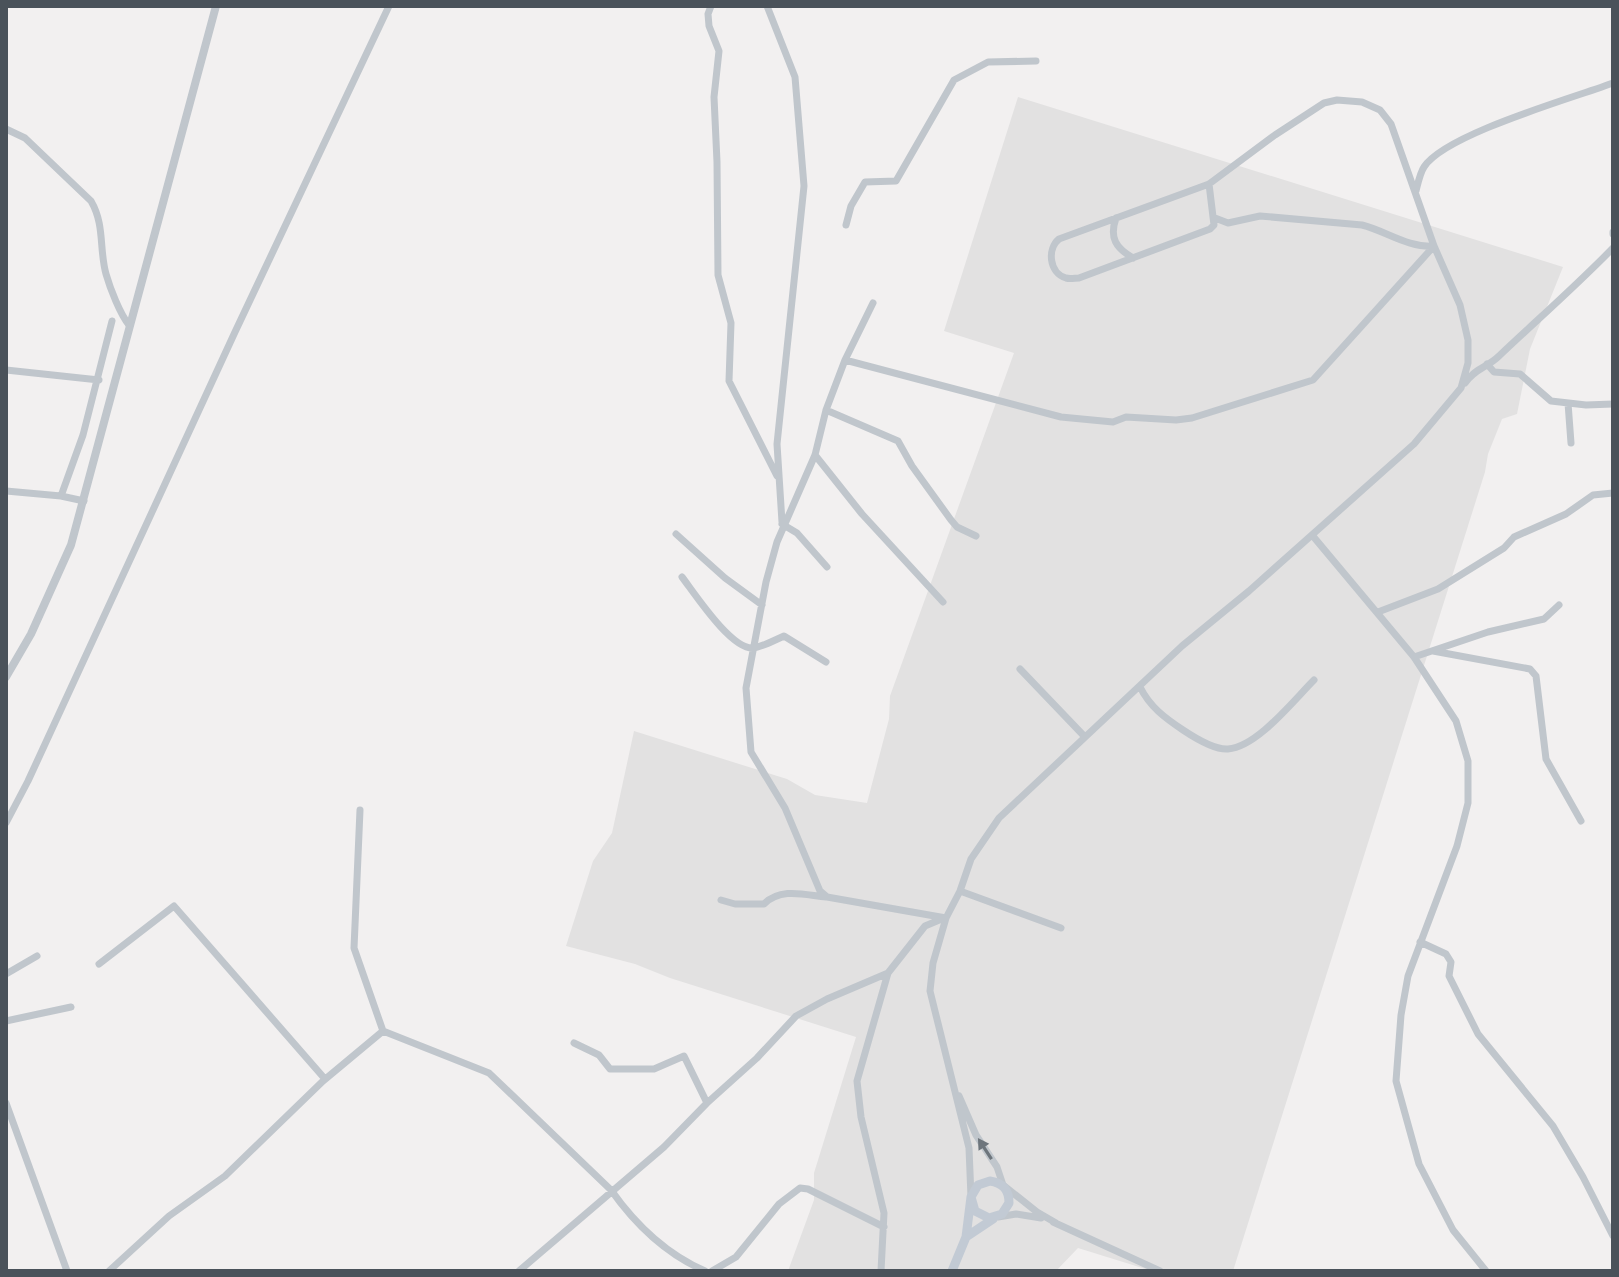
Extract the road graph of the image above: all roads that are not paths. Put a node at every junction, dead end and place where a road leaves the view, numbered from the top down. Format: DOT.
graph roads {
  1 [pos="216,6"];
  2 [pos="389,6"];
  3 [pos="711,6"];
  4 [pos="767,6"];
  5 [pos="1036,61"];
  6 [pos="1613,83"];
  7 [pos="6,129"];
  8 [pos="1209,184"];
  9 [pos="1416,191"];
  10 [pos="1116,218"];
  11 [pos="1215,218"];
  12 [pos="846,225"];
  13 [pos="1434,246"];
  14 [pos="1613,248"];
  15 [pos="1133,258"];
  16 [pos="873,303"];
  17 [pos="112,321"];
  18 [pos="129,325"];
  19 [pos="845,360"];
  20 [pos="1487,364"];
  21 [pos="6,370"];
  22 [pos="99,380"];
  23 [pos="1461,388"];
  24 [pos="1568,403"];
  25 [pos="1613,404"];
  26 [pos="826,410"];
  27 [pos="1571,443"];
  28 [pos="815,455"];
  29 [pos="778,478"];
  30 [pos="6,491"];
  31 [pos="1613,493"];
  32 [pos="61,496"];
  33 [pos="84,501"];
  34 [pos="782,524"];
  35 [pos="676,534"];
  36 [pos="1312,535"];
  37 [pos="976,536"];
  38 [pos="827,567"];
  39 [pos="682,577"];
  40 [pos="943,602"];
  41 [pos="762,605"];
  42 [pos="1559,605"];
  43 [pos="1378,612"];
  44 [pos="753,648"];
  45 [pos="1433,651"];
  46 [pos="1414,657"];
  47 [pos="826,662"];
  48 [pos="1020,669"];
  49 [pos="6,677"];
  50 [pos="1314,680"];
  51 [pos="1140,687"];
  52 [pos="1085,737"];
  53 [pos="360,810"];
  54 [pos="1581,821"];
  55 [pos="6,823"];
  56 [pos="960,891"];
  57 [pos="827,897"];
  58 [pos="721,900"];
  59 [pos="946,918"];
  60 [pos="1061,928"];
  61 [pos="1420,942"];
  62 [pos="37,956"];
  63 [pos="99,964"];
  64 [pos="888,973"];
  65 [pos="6,974"];
  66 [pos="71,1007"];
  67 [pos="6,1021"];
  68 [pos="383,1031"];
  69 [pos="574,1043"];
  70 [pos="325,1079"];
  71 [pos="953,1083"];
  72 [pos="6,1103"];
  73 [pos="707,1103"];
  74 [pos="1003,1185"];
  75 [pos="611,1190"];
  76 [pos="971,1197"];
  77 [pos="996,1217"];
  78 [pos="1056,1223"];
  79 [pos="884,1227"];
  80 [pos="1613,1236"];
  81 [pos="966,1237"];
  82 [pos="686,1260"];
  83 [pos="522,1270"];
  84 [pos="67,1271"];
  85 [pos="109,1271"];
  86 [pos="684,1271"];
  87 [pos="705,1271"];
  88 [pos="712,1271"];
  89 [pos="881,1271"];
  90 [pos="952,1271"];
  91 [pos="1160,1271"];
  92 [pos="1486,1271"];
  1 -- 18 [label="street"];
  2 -- 55 [label="street"];
  3 -- 29 [label="street"];
  4 -- 29 [label="street"];
  5 -- 12 [label="street"];
  6 -- 9 [label="street"];
  7 -- 18 [label="street"];
  8 -- 9 [label="street"];
  8 -- 10 [label="street"];
  8 -- 11 [label="street"];
  9 -- 13 [label="street"];
  10 -- 15 [label="street"];
  10 -- 15 [label="street"];
  11 -- 13 [label="street"];
  11 -- 15 [label="street"];
  13 -- 19 [label="street"];
  13 -- 23 [label="street"];
  14 -- 20 [label="street"];
  16 -- 19 [label="street"];
  17 -- 22 [label="street"];
  18 -- 33 [label="street"];
  19 -- 26 [label="street"];
  20 -- 23 [label="street"];
  20 -- 24 [label="street"];
  21 -- 22 [label="street"];
  22 -- 32 [label="street"];
  23 -- 36 [label="street"];
  24 -- 25 [label="street"];
  24 -- 27 [label="street"];
  26 -- 28 [label="street"];
  26 -- 37 [label="street"];
  28 -- 34 [label="street"];
  28 -- 40 [label="street"];
  29 -- 34 [label="street"];
  30 -- 32 [label="street"];
  31 -- 43 [label="street"];
  32 -- 33 [label="street"];
  33 -- 49 [label="street"];
  34 -- 38 [label="street"];
  34 -- 41 [label="street"];
  35 -- 41 [label="street"];
  36 -- 43 [label="street"];
  36 -- 51 [label="street"];
  39 -- 44 [label="street"];
  41 -- 44 [label="street"];
  42 -- 45 [label="street"];
  43 -- 46 [label="street"];
  44 -- 47 [label="street"];
  44 -- 57 [label="street"];
  45 -- 46 [label="street"];
  45 -- 54 [label="street"];
  46 -- 61 [label="street"];
  48 -- 52 [label="street"];
  50 -- 51 [label="street"];
  51 -- 52 [label="street"];
  52 -- 56 [label="street"];
  53 -- 68 [label="street"];
  56 -- 59 [label="street"];
  56 -- 60 [label="street"];
  57 -- 58 [label="street"];
  57 -- 59 [label="street"];
  59 -- 64 [label="street"];
  59 -- 71 [label="street"];
  61 -- 80 [label="street"];
  61 -- 92 [label="street"];
  62 -- 65 [label="street"];
  63 -- 70 [label="street"];
  64 -- 73 [label="street"];
  64 -- 79 [label="street"];
  66 -- 67 [label="street"];
  68 -- 70 [label="street"];
  68 -- 75 [label="street"];
  69 -- 73 [label="street"];
  70 -- 85 [label="street"];
  74 -- 71 [label="street, one-way"];
  71 -- 76 [label="street"];
  72 -- 84 [label="street"];
  73 -- 75 [label="street"];
  74 -- 76 [label="main road"];
  74 -- 77 [label="main road"];
  74 -- 78 [label="street"];
  75 -- 82 [label="street"];
  75 -- 83 [label="street"];
  76 -- 77 [label="main road"];
  76 -- 81 [label="main road"];
  77 -- 78 [label="street"];
  77 -- 81 [label="main road"];
  78 -- 91 [label="street"];
  79 -- 88 [label="street"];
  79 -- 89 [label="street"];
  81 -- 90 [label="main road"];
  82 -- 86 [label="street"];
  82 -- 87 [label="street"];
}
